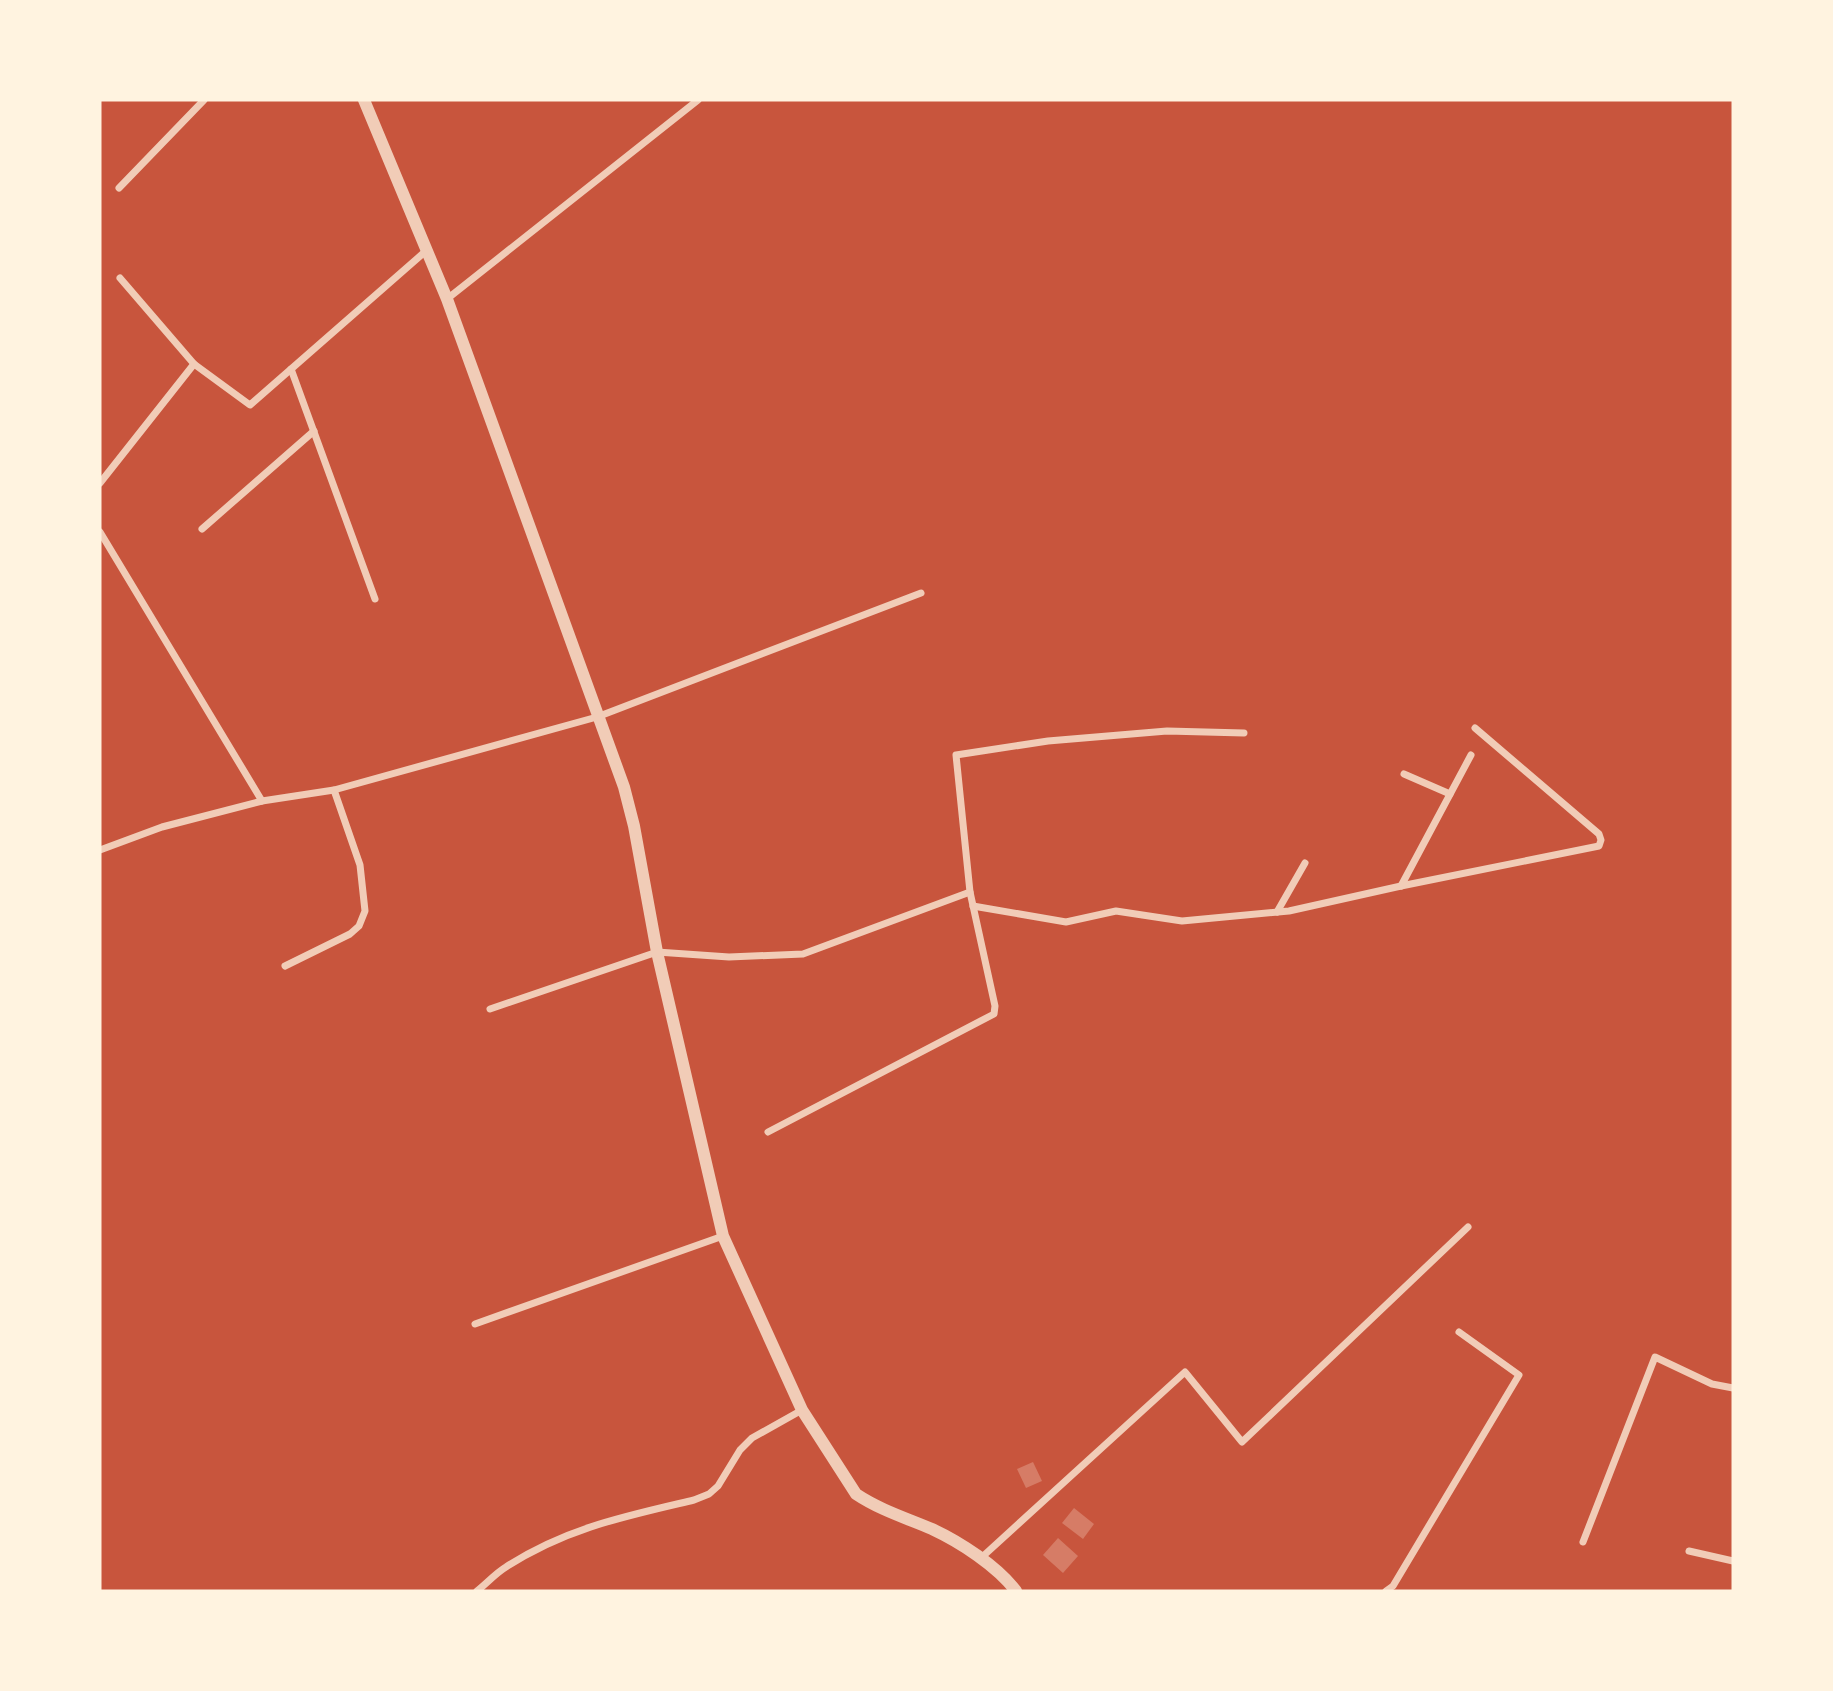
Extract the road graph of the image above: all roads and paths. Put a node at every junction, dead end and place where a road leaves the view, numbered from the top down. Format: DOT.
graph roads {
  1 [pos="204,100"];
  2 [pos="364,100"];
  3 [pos="698,100"];
  4 [pos="119,188"];
  5 [pos="427,250"];
  6 [pos="120,278"];
  7 [pos="447,299"];
  8 [pos="194,365"];
  9 [pos="291,369"];
  10 [pos="314,431"];
  11 [pos="100,483"];
  12 [pos="202,528"];
  13 [pos="100,533"];
  14 [pos="921,593"];
  15 [pos="374,599"];
  16 [pos="597,717"];
  17 [pos="1475,728"];
  18 [pos="1244,733"];
  19 [pos="1471,755"];
  20 [pos="1404,774"];
  21 [pos="334,790"];
  22 [pos="1450,794"];
  23 [pos="262,801"];
  24 [pos="100,847"];
  25 [pos="1305,863"];
  26 [pos="1401,886"];
  27 [pos="970,892"];
  28 [pos="973,906"];
  29 [pos="1277,912"];
  30 [pos="657,952"];
  31 [pos="285,966"];
  32 [pos="490,1009"];
  33 [pos="768,1132"];
  34 [pos="1468,1227"];
  35 [pos="723,1236"];
  36 [pos="475,1324"];
  37 [pos="1459,1332"];
  38 [pos="1733,1388"];
  39 [pos="802,1410"];
  40 [pos="1583,1542"];
  41 [pos="1689,1551"];
  42 [pos="981,1558"];
  43 [pos="1733,1562"];
  44 [pos="477,1591"];
  45 [pos="1016,1591"];
  46 [pos="1386,1591"];
  1 -- 4 [label="street"];
  2 -- 5 [label="street"];
  3 -- 7 [label="street"];
  5 -- 7 [label="street"];
  5 -- 9 [label="street"];
  6 -- 8 [label="street"];
  7 -- 16 [label="street"];
  8 -- 9 [label="street"];
  8 -- 11 [label="street"];
  9 -- 10 [label="street"];
  10 -- 12 [label="street"];
  10 -- 15 [label="street"];
  13 -- 23 [label="street"];
  14 -- 16 [label="street"];
  16 -- 21 [label="street"];
  16 -- 30 [label="street"];
  17 -- 26 [label="street"];
  18 -- 27 [label="street"];
  19 -- 22 [label="street"];
  20 -- 22 [label="street"];
  21 -- 23 [label="street"];
  21 -- 31 [label="street"];
  22 -- 26 [label="street"];
  23 -- 24 [label="street"];
  25 -- 29 [label="street"];
  26 -- 29 [label="street"];
  27 -- 28 [label="street"];
  27 -- 30 [label="street"];
  28 -- 29 [label="street"];
  28 -- 33 [label="street"];
  30 -- 32 [label="street"];
  30 -- 35 [label="street"];
  34 -- 42 [label="street"];
  35 -- 36 [label="street"];
  35 -- 39 [label="street"];
  37 -- 46 [label="street"];
  38 -- 40 [label="street"];
  39 -- 42 [label="street"];
  39 -- 44 [label="street"];
  41 -- 43 [label="street"];
  42 -- 45 [label="street"];
}
